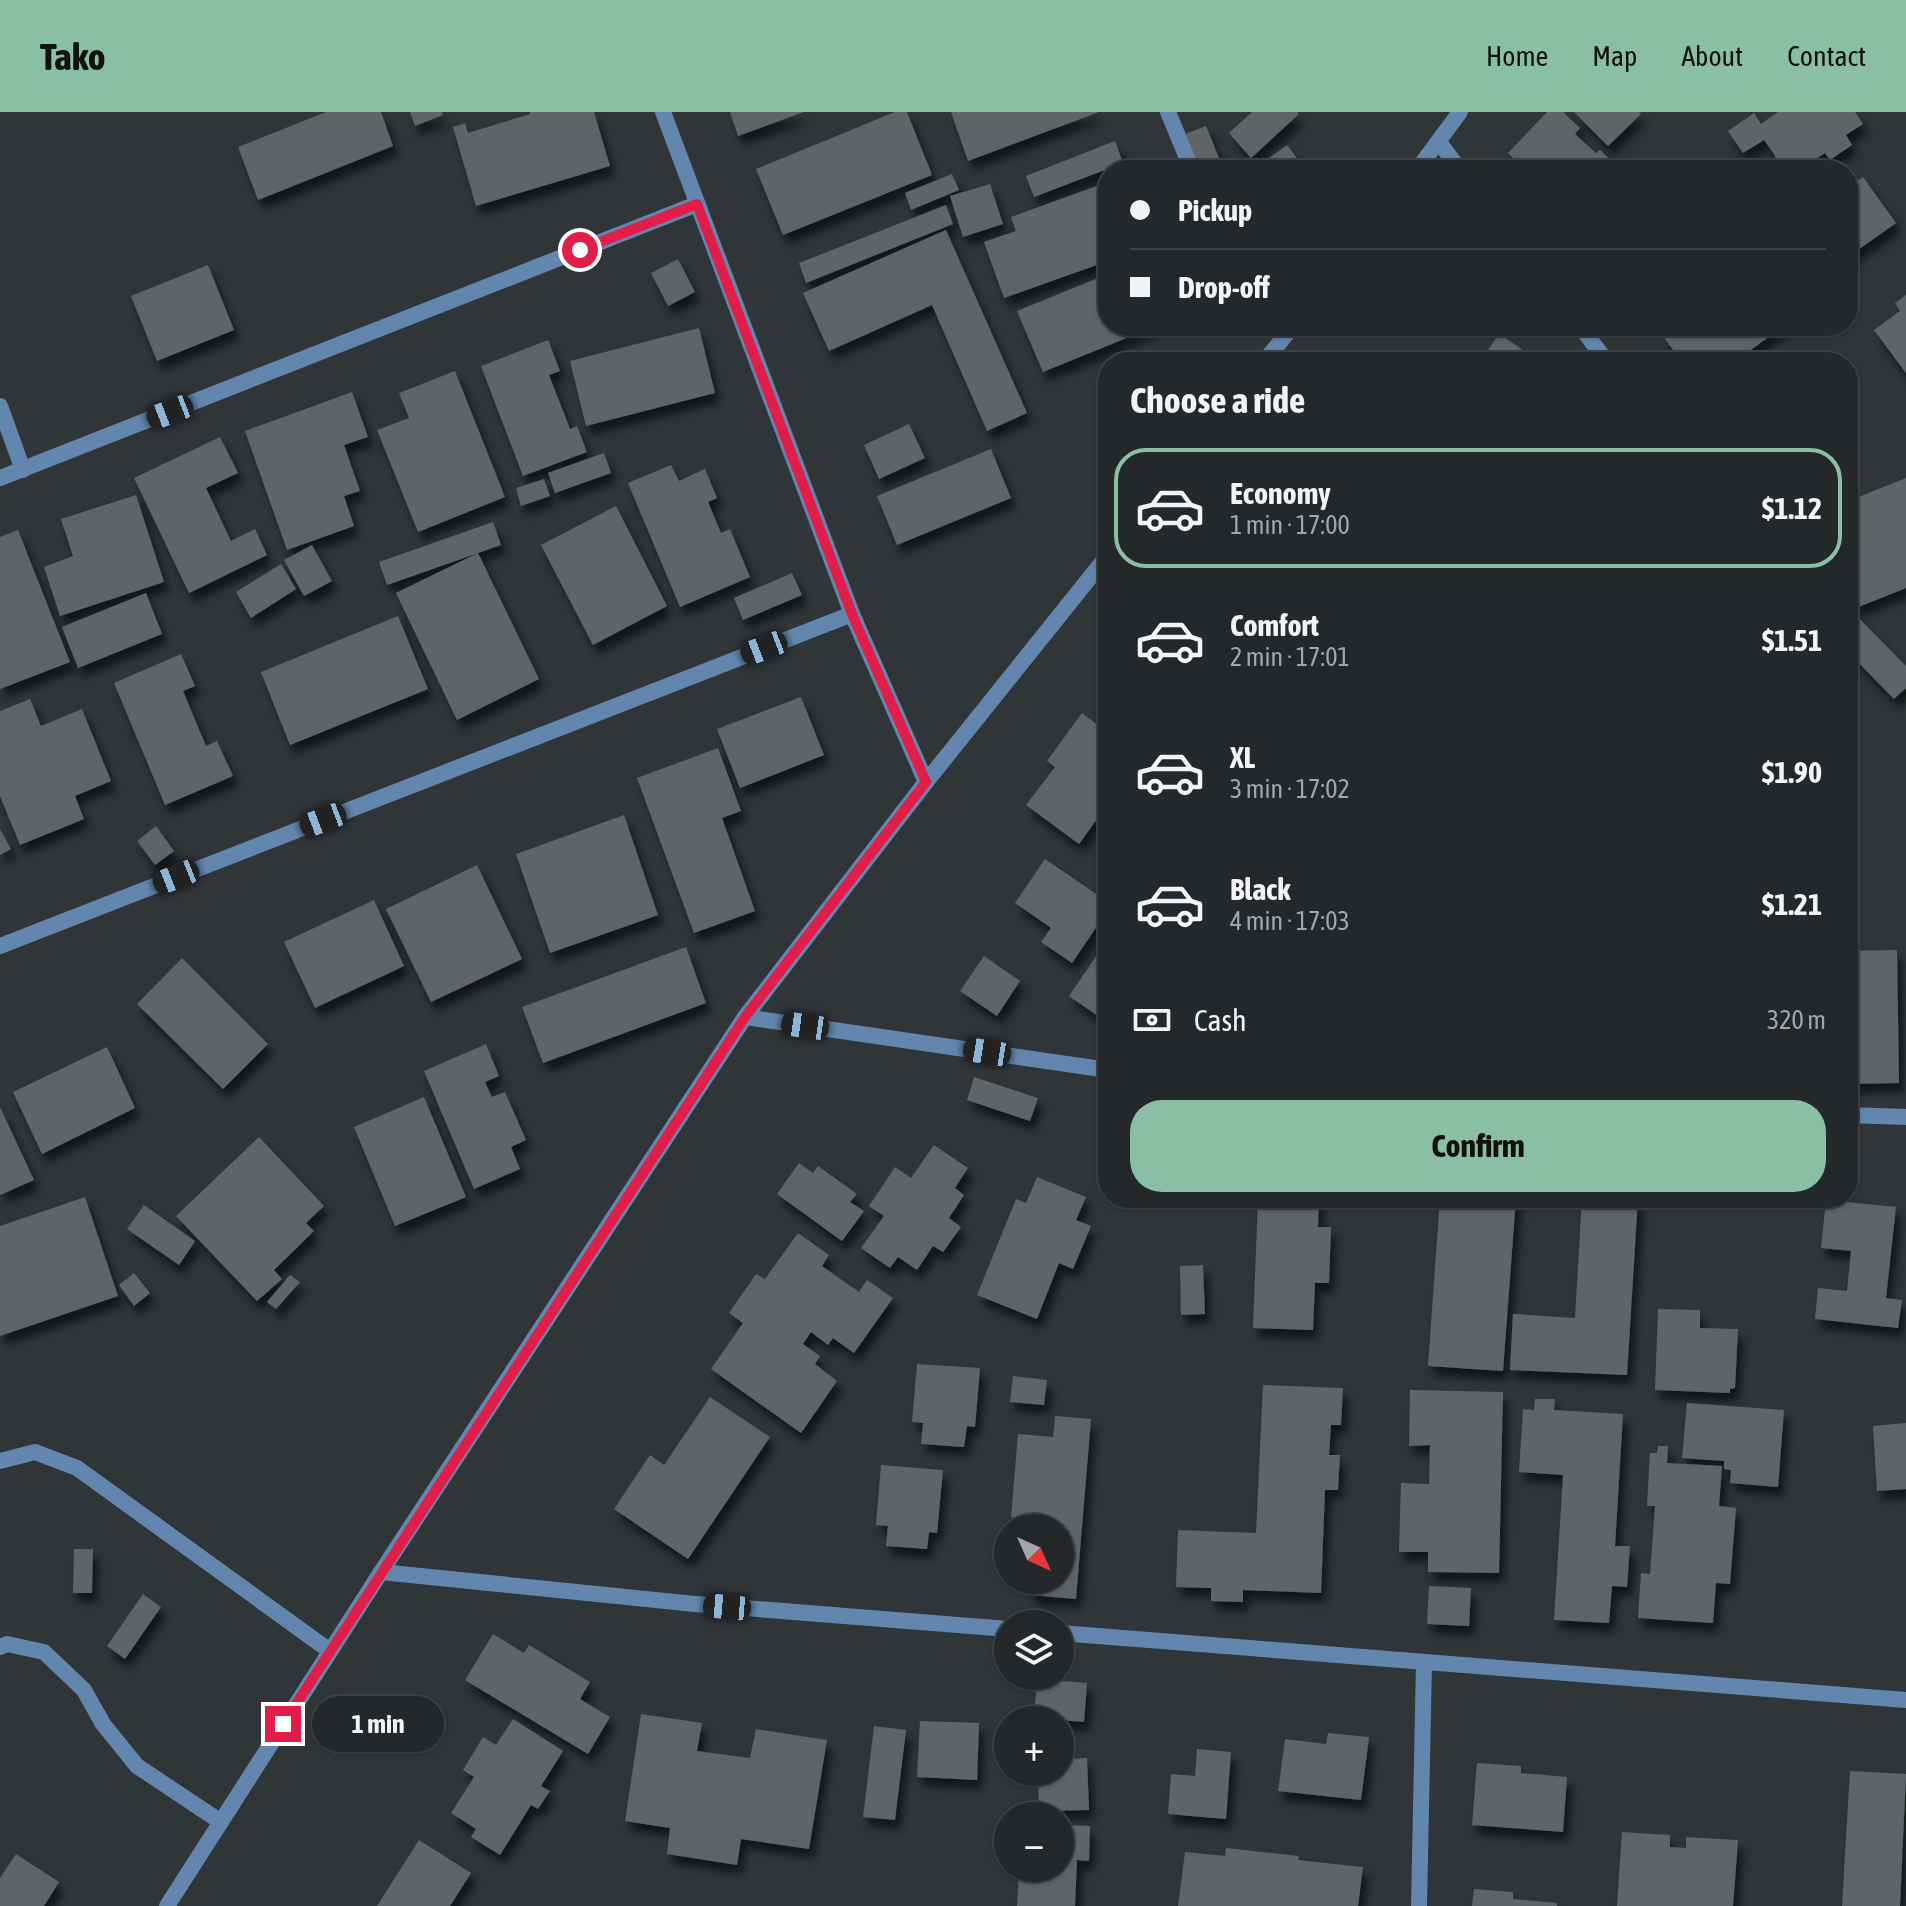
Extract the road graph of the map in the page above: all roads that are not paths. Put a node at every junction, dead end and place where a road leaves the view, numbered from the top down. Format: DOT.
graph roads {
  1 [pos="663,112"];
  2 [pos="1168,112"];
  3 [pos="1460,112"];
  4 [pos="1439,142"];
  5 [pos="1188,160"];
  6 [pos="1425,160"];
  7 [pos="1452,160"];
  8 [pos="697,204"];
  9 [pos="0,406"];
  10 [pos="23,470"];
  11 [pos="0,478"];
  12 [pos="1098,567"];
  13 [pos="852,614"];
  14 [pos="926,782"];
  15 [pos="0,946"];
  16 [pos="745,1017"];
  17 [pos="1098,1069"];
  18 [pos="1858,1115"];
  19 [pos="1906,1117"];
  20 [pos="0,1461"];
  21 [pos="381,1572"];
  22 [pos="994,1628"];
  23 [pos="1074,1634"];
  24 [pos="0,1647"];
  25 [pos="330,1651"];
  26 [pos="1424,1662"];
  27 [pos="1906,1700"];
  28 [pos="221,1822"];
  29 [pos="167,1906"];
  30 [pos="1419,1906"];
  1 -- 8 [label="street"];
  2 -- 5 [label="street"];
  3 -- 4 [label="street"];
  4 -- 6 [label="street"];
  4 -- 7 [label="street"];
  8 -- 10 [label="street"];
  8 -- 13 [label="street"];
  9 -- 10 [label="street"];
  10 -- 11 [label="street"];
  12 -- 14 [label="street"];
  13 -- 14 [label="street"];
  13 -- 15 [label="street"];
  14 -- 16 [label="street"];
  16 -- 17 [label="street"];
  16 -- 21 [label="street"];
  18 -- 19 [label="street"];
  20 -- 25 [label="street"];
  21 -- 22 [label="street"];
  21 -- 25 [label="street"];
  23 -- 26 [label="street"];
  24 -- 28 [label="street"];
  25 -- 28 [label="street"];
  26 -- 27 [label="street"];
  26 -- 30 [label="street"];
  28 -- 29 [label="street"];
}
